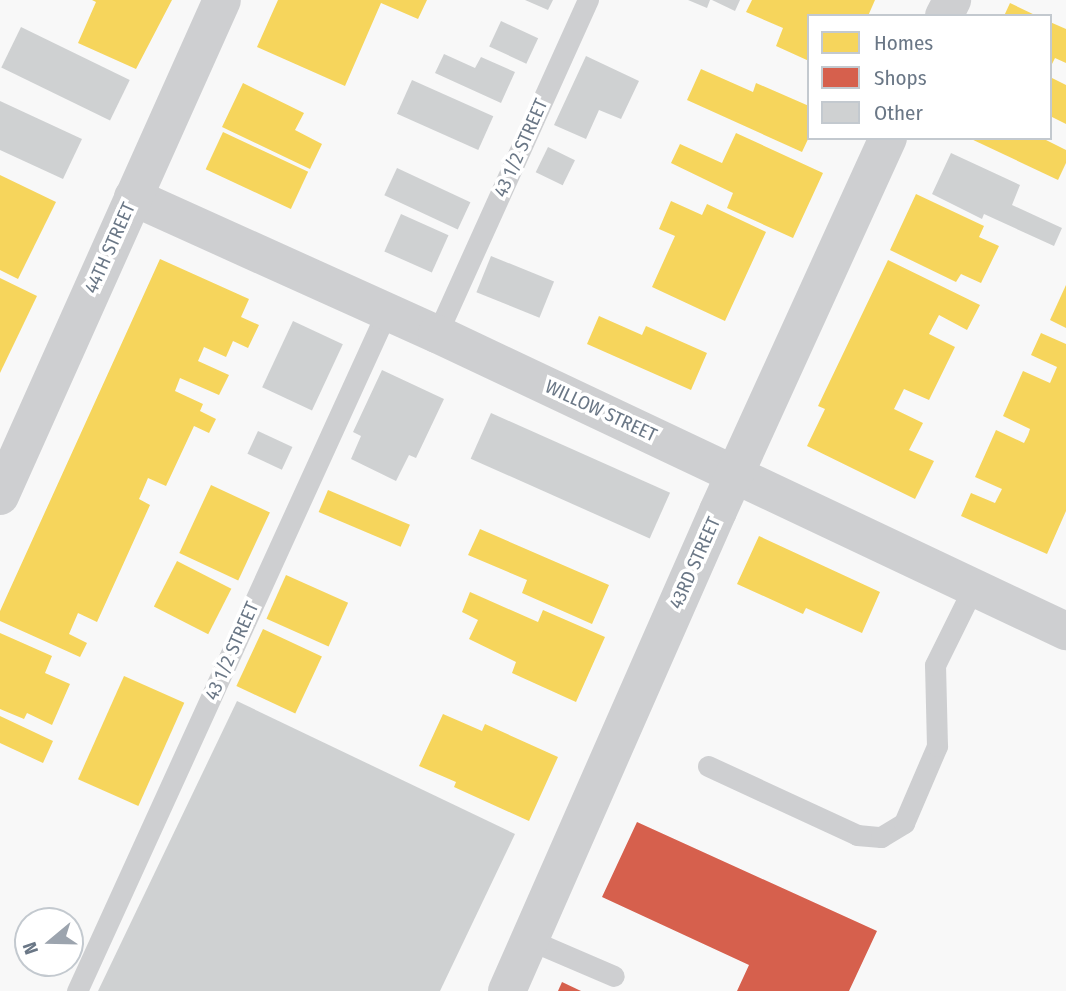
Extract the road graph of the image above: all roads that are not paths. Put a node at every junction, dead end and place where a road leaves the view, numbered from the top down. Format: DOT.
graph roads {
  1 [pos="222,0"];
  2 [pos="588,0"];
  3 [pos="887,140"];
  4 [pos="133,197"];
  5 [pos="387,311"];
  6 [pos="437,334"];
  7 [pos="735,474"];
  8 [pos="0,496"];
  9 [pos="973,588"];
  10 [pos="1062,619"];
  11 [pos="708,765"];
  12 [pos="530,940"];
  13 [pos="614,976"];
  14 [pos="77,991"];
  15 [pos="507,991"];
  1 -- 4 [label="street, 44TH STREET"];
  2 -- 6 [label="lane, 43 1/2 STREET"];
  3 -- 7 [label="street, 43RD STREET"];
  4 -- 5 [label="street, WILLOW STREET"];
  4 -- 8 [label="street, 44TH STREET"];
  5 -- 6 [label="street, WILLOW STREET"];
  5 -- 14 [label="lane, 43 1/2 STREET"];
  6 -- 7 [label="street, WILLOW STREET"];
  7 -- 9 [label="street, WILLOW STREET"];
  7 -- 12 [label="street, 43RD STREET"];
  9 -- 10 [label="street, WILLOW STREET"];
  9 -- 11 [label="lane"];
  12 -- 13 [label="lane"];
  12 -- 15 [label="street, 43RD STREET"];
}
